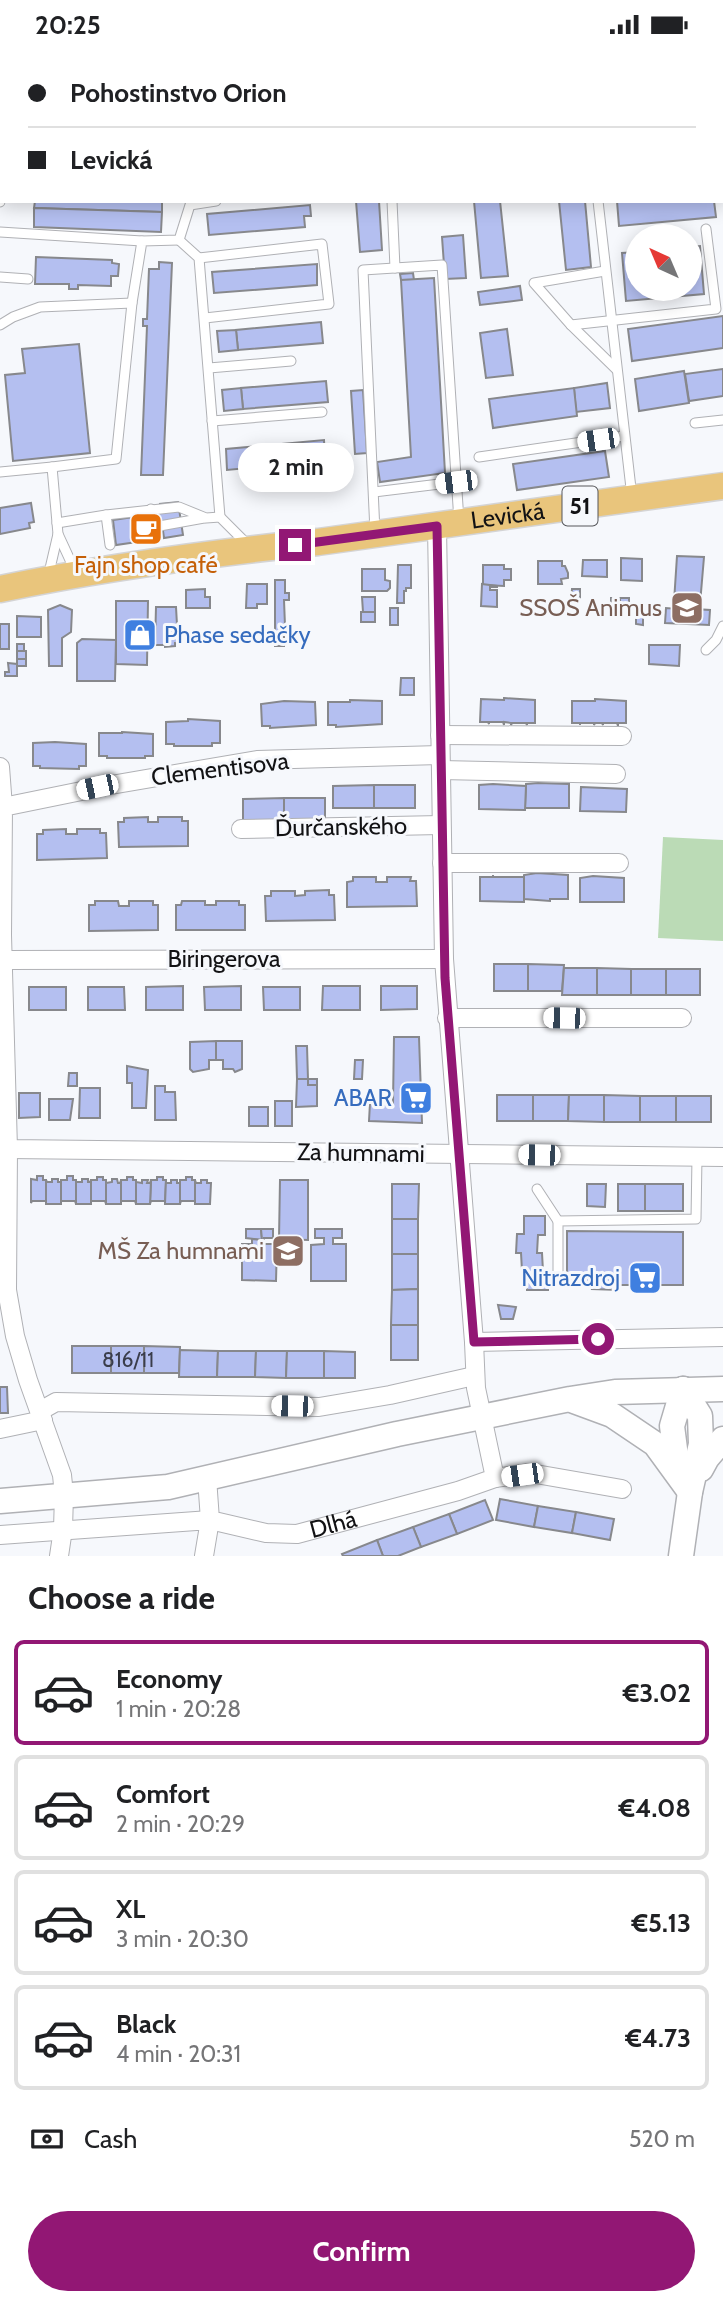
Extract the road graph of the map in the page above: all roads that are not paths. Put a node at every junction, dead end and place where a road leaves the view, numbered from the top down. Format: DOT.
graph roads {
  1 [pos="190,203"];
  2 [pos="392,203"];
  3 [pos="598,203"];
  4 [pos="706,229"];
  5 [pos="0,232"];
  6 [pos="179,240"];
  7 [pos="142,241"];
  8 [pos="199,258"];
  9 [pos="395,268"];
  10 [pos="605,271"];
  11 [pos="0,277"];
  12 [pos="29,279"];
  13 [pos="132,303"];
  14 [pos="205,318"];
  15 [pos="611,321"];
  16 [pos="0,325"];
  17 [pos="571,325"];
  18 [pos="291,361"];
  19 [pos="209,368"];
  20 [pos="616,369"];
  21 [pos="322,412"];
  22 [pos="723,420"];
  23 [pos="212,421"];
  24 [pos="695,423"];
  25 [pos="625,436"];
  26 [pos="479,457"];
  27 [pos="52,467"];
  28 [pos="0,472"];
  29 [pos="456,482"];
  30 [pos="723,486"];
  31 [pos="373,492"];
  32 [pos="633,498"];
  33 [pos="151,509"];
  34 [pos="106,515"];
  35 [pos="220,517"];
  36 [pos="206,518"];
  37 [pos="57,523"];
  38 [pos="448,524"];
  39 [pos="58,534"];
  40 [pos="375,534"];
  41 [pos="110,545"];
  42 [pos="252,549"];
  43 [pos="76,573"];
  44 [pos="47,580"];
  45 [pos="0,589"];
  46 [pos="723,626"];
  47 [pos="720,644"];
  48 [pos="706,650"];
  49 [pos="440,735"];
  50 [pos="622,736"];
  51 [pos="440,762"];
  52 [pos="0,767"];
  53 [pos="616,774"];
  54 [pos="2,807"];
  55 [pos="441,825"];
  56 [pos="241,829"];
  57 [pos="1,845"];
  58 [pos="442,863"];
  59 [pos="619,863"];
  60 [pos="1,935"];
  61 [pos="444,959"];
  62 [pos="3,960"];
  63 [pos="447,1018"];
  64 [pos="682,1018"];
  65 [pos="4,1147"];
  66 [pos="458,1155"];
  67 [pos="697,1157"];
  68 [pos="723,1157"];
  69 [pos="537,1189"];
  70 [pos="558,1221"];
  71 [pos="558,1277"];
  72 [pos="7,1336"];
  73 [pos="723,1338"];
  74 [pos="474,1342"];
  75 [pos="474,1376"];
  76 [pos="683,1389"];
  77 [pos="723,1389"];
  78 [pos="570,1399"];
  79 [pos="481,1415"];
  80 [pos="42,1416"];
  81 [pos="0,1429"];
  82 [pos="723,1439"];
  83 [pos="207,1478"];
  84 [pos="495,1478"];
  85 [pos="684,1484"];
  86 [pos="622,1489"];
  87 [pos="64,1495"];
  88 [pos="0,1501"];
  89 [pos="210,1520"];
  90 [pos="63,1529"];
  91 [pos="0,1535"];
  92 [pos="59,1556"];
  93 [pos="204,1556"];
  94 [pos="681,1556"];
  1 -- 6 [label="lane"];
  2 -- 9 [label="lane"];
  3 -- 10 [label="lane"];
  4 -- 15 [label="lane"];
  5 -- 7 [label="lane"];
  6 -- 7 [label="lane"];
  6 -- 8 [label="lane"];
  7 -- 13 [label="lane"];
  8 -- 14 [label="lane"];
  8 -- 14 [label="lane"];
  9 -- 29 [label="lane"];
  9 -- 31 [label="lane"];
  10 -- 15 [label="lane"];
  10 -- 17 [label="lane"];
  11 -- 12 [label="lane"];
  13 -- 16 [label="lane"];
  13 -- 27 [label="lane"];
  14 -- 19 [label="lane"];
  15 -- 17 [label="lane"];
  15 -- 20 [label="lane"];
  17 -- 20 [label="lane"];
  18 -- 19 [label="lane"];
  19 -- 23 [label="lane"];
  20 -- 25 [label="lane"];
  21 -- 23 [label="lane"];
  22 -- 24 [label="lane"];
  23 -- 35 [label="lane"];
  25 -- 26 [label="lane"];
  25 -- 32 [label="lane"];
  27 -- 28 [label="lane"];
  27 -- 37 [label="lane"];
  29 -- 31 [label="lane"];
  29 -- 38 [label="lane"];
  30 -- 32 [label="main road, Levická / 51"];
  31 -- 40 [label="lane"];
  32 -- 38 [label="main road, Levická / 51"];
  33 -- 34 [label="lane"];
  33 -- 36 [label="lane"];
  33 -- 36 [label="lane"];
  34 -- 37 [label="lane"];
  34 -- 41 [label="lane"];
  35 -- 36 [label="lane"];
  35 -- 42 [label="lane"];
  37 -- 39 [label="lane"];
  38 -- 40 [label="main road, Levická / 51"];
  38 -- 49 [label="street, Ďurčanského"];
  39 -- 43 [label="lane"];
  39 -- 44 [label="lane"];
  40 -- 42 [label="main road, Levická / 51"];
  42 -- 43 [label="main road, Levická / 51"];
  43 -- 44 [label="main road, Levická / 51"];
  44 -- 45 [label="main road, Levická / 51"];
  46 -- 47 [label="lane"];
  47 -- 48 [label="lane"];
  49 -- 50 [label="street"];
  49 -- 51 [label="street, Ďurčanského"];
  51 -- 53 [label="street, Clementisova"];
  51 -- 54 [label="street, Clementisova"];
  51 -- 55 [label="street, Ďurčanského"];
  52 -- 54 [label="street"];
  54 -- 57 [label="street"];
  55 -- 56 [label="street, Ďurčanského"];
  55 -- 58 [label="street, Ďurčanského"];
  57 -- 60 [label="street"];
  58 -- 59 [label="street"];
  58 -- 61 [label="street, Ďurčanského"];
  60 -- 62 [label="street"];
  61 -- 62 [label="street, Biringerova"];
  61 -- 63 [label="street, Ďurčanského"];
  62 -- 65 [label="street"];
  63 -- 64 [label="street"];
  63 -- 66 [label="street, Ďurčanského"];
  65 -- 66 [label="street, Za humnami"];
  65 -- 72 [label="street"];
  66 -- 67 [label="street, Za humnami"];
  66 -- 74 [label="street, Ďurčanského"];
  67 -- 68 [label="street, Za humnami"];
  67 -- 70 [label="lane"];
  69 -- 70 [label="lane"];
  70 -- 71 [label="lane"];
  72 -- 80 [label="street"];
  73 -- 74 [label="street"];
  74 -- 75 [label="street, Ďurčanského"];
  75 -- 79 [label="street, Ďurčanského"];
  75 -- 80 [label="street"];
  76 -- 77 [label="street"];
  76 -- 78 [label="street"];
  76 -- 85 [label="street"];
  78 -- 79 [label="street"];
  78 -- 85 [label="street"];
  79 -- 83 [label="street"];
  79 -- 84 [label="street"];
  80 -- 81 [label="street"];
  80 -- 87 [label="street"];
  82 -- 85 [label="street"];
  83 -- 87 [label="street"];
  83 -- 89 [label="street"];
  84 -- 86 [label="street, Dlhá"];
  84 -- 89 [label="street, Dlhá"];
  85 -- 94 [label="street"];
  87 -- 88 [label="street"];
  87 -- 90 [label="street"];
  89 -- 90 [label="street, Dlhá"];
  89 -- 93 [label="street"];
  90 -- 91 [label="street, Dlhá"];
  90 -- 92 [label="street"];
}
